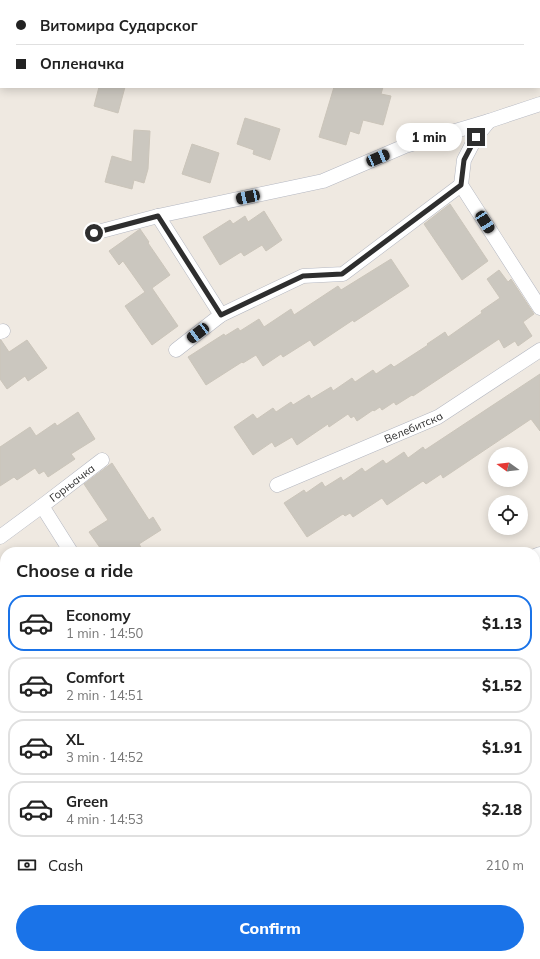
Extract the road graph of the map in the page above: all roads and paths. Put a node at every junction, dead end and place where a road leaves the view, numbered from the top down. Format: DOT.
graph roads {
  1 [pos="540,104"];
  2 [pos="489,121"];
  3 [pos="461,185"];
  4 [pos="158,216"];
  5 [pos="94,233"];
  6 [pos="540,308"];
  7 [pos="221,315"];
  8 [pos="176,350"];
  9 [pos="540,350"];
  10 [pos="102,460"];
  11 [pos="277,485"];
  12 [pos="42,506"];
  13 [pos="0,537"];
  14 [pos="68,547"];
  1 -- 2 [label="street"];
  2 -- 3 [label="street"];
  2 -- 4 [label="street"];
  3 -- 6 [label="street"];
  3 -- 7 [label="street"];
  4 -- 5 [label="street"];
  4 -- 7 [label="street"];
  7 -- 8 [label="street"];
  9 -- 11 [label="street, Велебитска"];
  10 -- 12 [label="street, Горњачка"];
  12 -- 13 [label="street, Горњачка"];
  12 -- 14 [label="street, Горњачка"];
}
